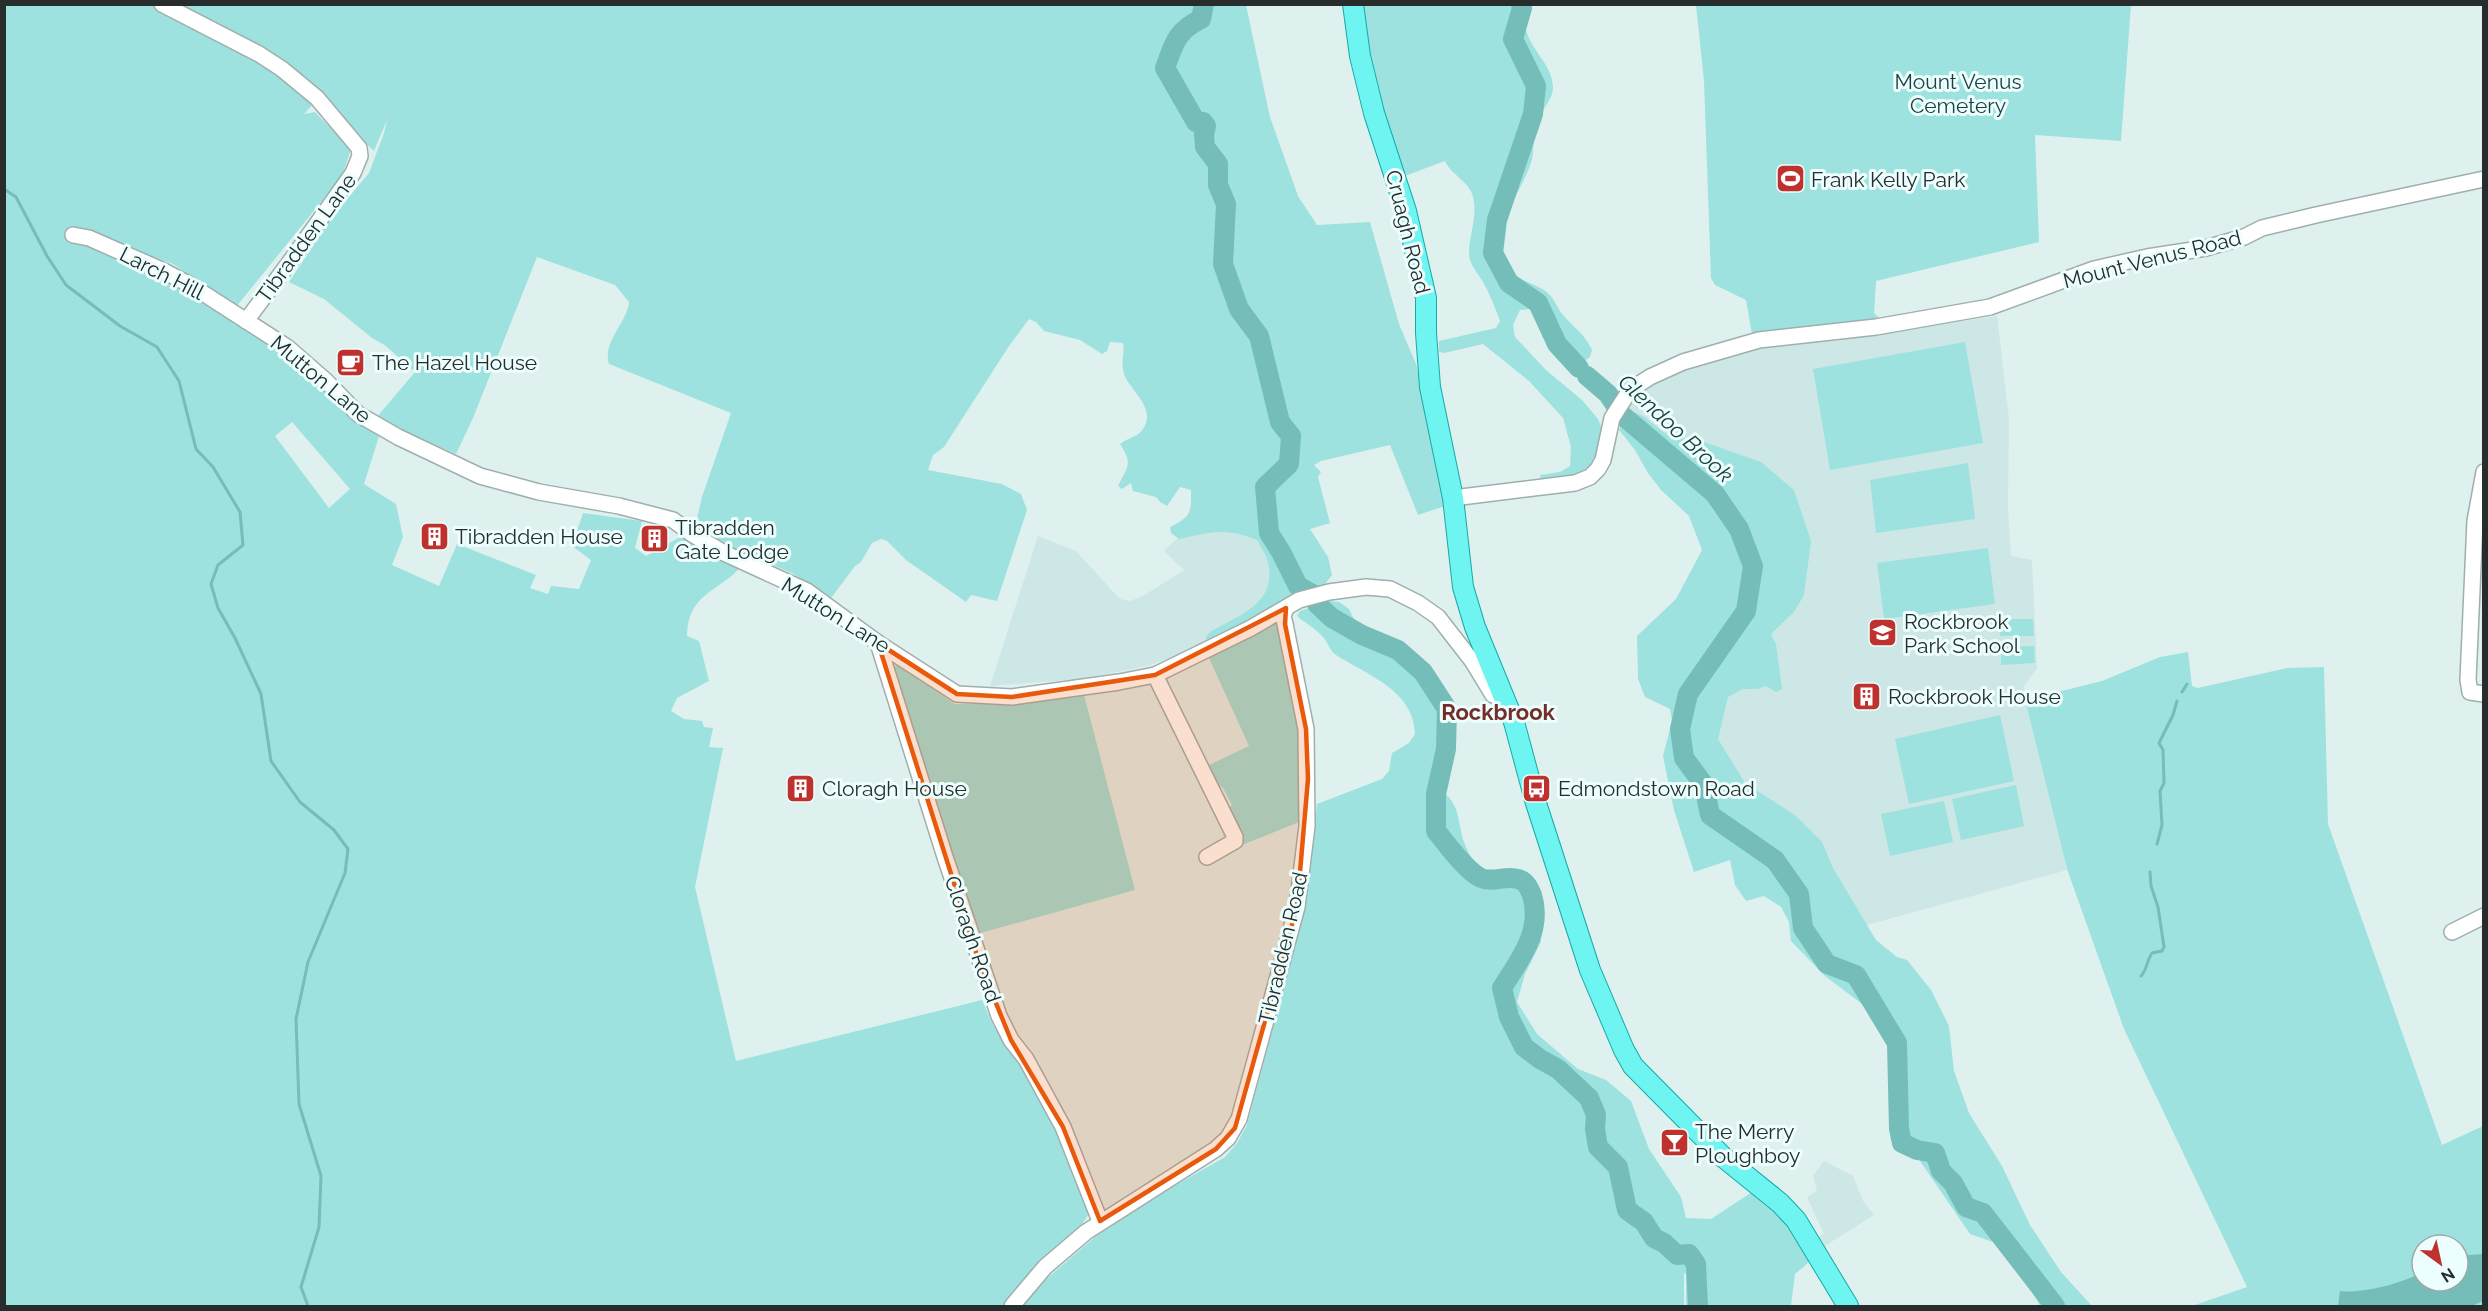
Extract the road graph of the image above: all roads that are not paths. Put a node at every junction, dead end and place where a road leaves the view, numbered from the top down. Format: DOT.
graph roads {
  1 [pos="162,4"];
  2 [pos="1353,4"];
  3 [pos="2484,179"];
  4 [pos="74,235"];
  5 [pos="246,321"];
  6 [pos="2484,472"];
  7 [pos="1453,498"];
  8 [pos="1292,604"];
  9 [pos="878,643"];
  10 [pos="1155,675"];
  11 [pos="2484,694"];
  12 [pos="1505,699"];
  13 [pos="1207,857"];
  14 [pos="2484,916"];
  15 [pos="2452,932"];
  16 [pos="1101,1221"];
  17 [pos="1012,1306"];
  18 [pos="1848,1306"];
  1 -- 5 [label="street, Tibradden Lane"];
  2 -- 7 [label="main road, Cruagh Road"];
  3 -- 7 [label="street, Mount Venus Road"];
  4 -- 5 [label="street, Larch Hill"];
  5 -- 9 [label="street, Mutton Lane"];
  6 -- 11 [label="street"];
  7 -- 12 [label="main road"];
  8 -- 10 [label="street, Mutton Lane"];
  8 -- 12 [label="street"];
  8 -- 16 [label="street, Tibradden Road"];
  9 -- 10 [label="street, Mutton Lane"];
  9 -- 16 [label="street, Cloragh Road"];
  10 -- 13 [label="street"];
  12 -- 18 [label="main road"];
  14 -- 15 [label="street"];
  16 -- 17 [label="street, Tibradden Road"];
}
